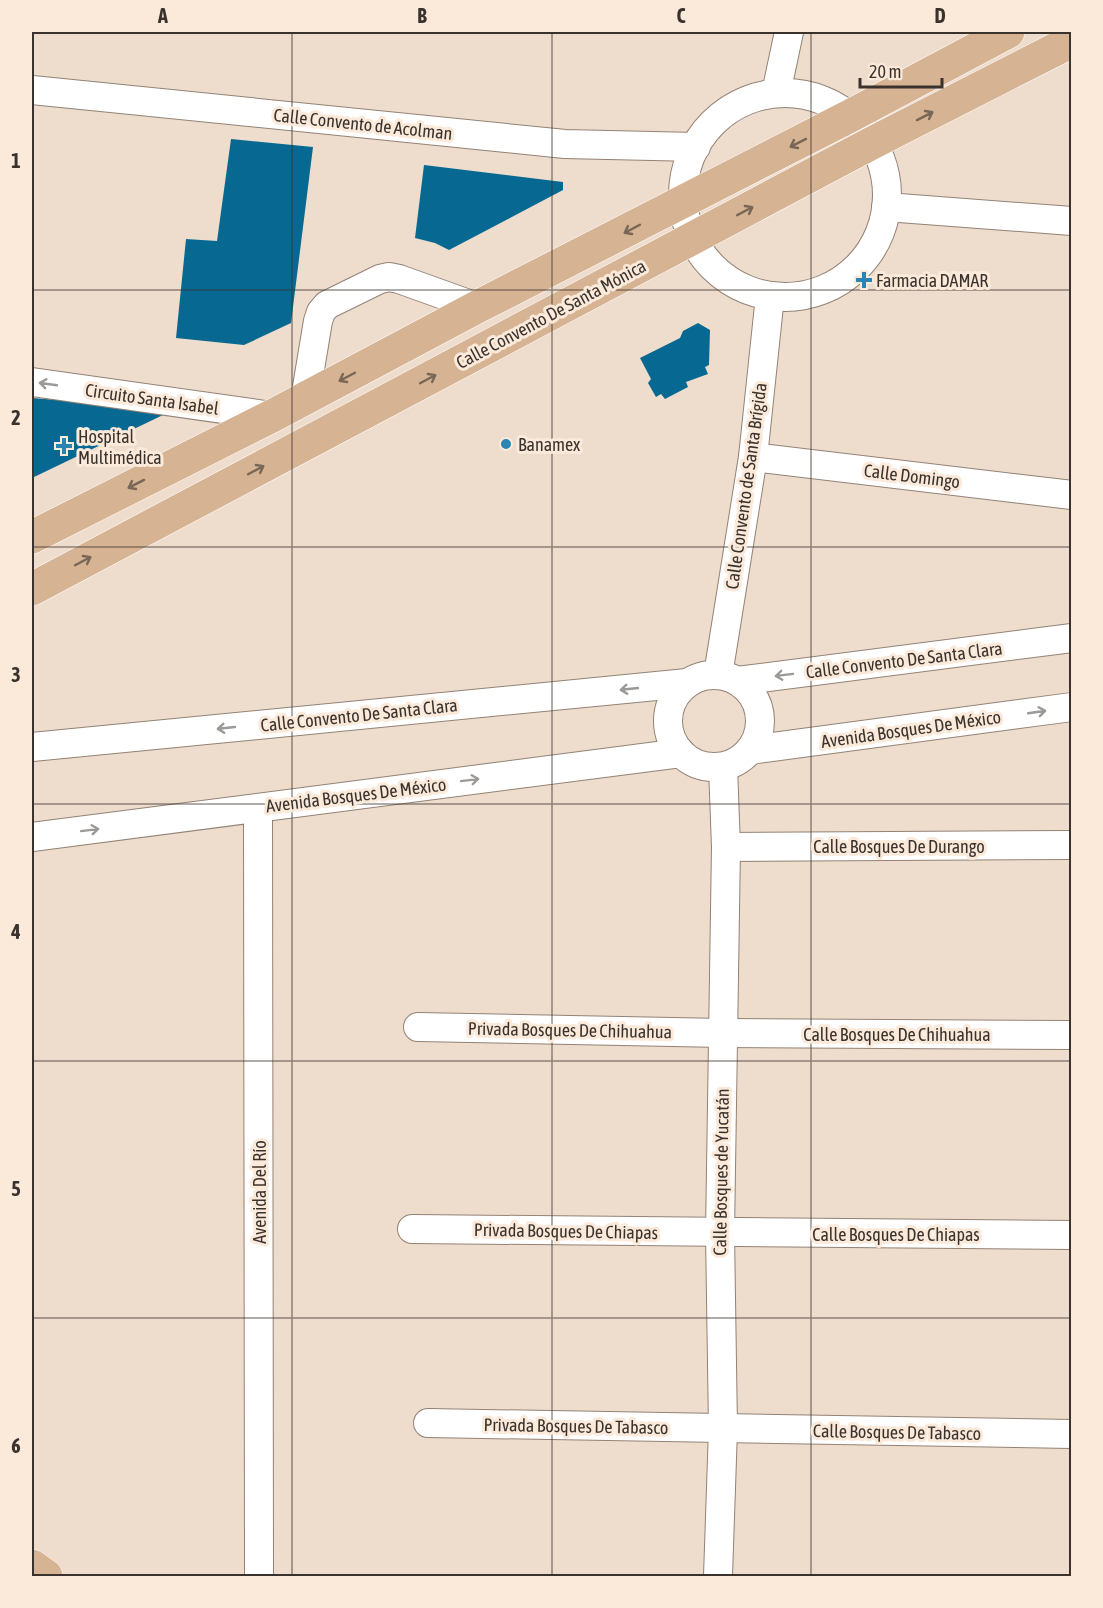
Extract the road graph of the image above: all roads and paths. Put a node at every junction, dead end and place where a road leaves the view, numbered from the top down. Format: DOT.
graph roads {
  1 [pos="789,32"];
  2 [pos="1008,32"];
  3 [pos="1071,40"];
  4 [pos="32,90"];
  5 [pos="776,93"];
  6 [pos="850,116"];
  7 [pos="873,143"];
  8 [pos="696,147"];
  9 [pos="683,202"];
  10 [pos="886,207"];
  11 [pos="1071,221"];
  12 [pos="693,239"];
  13 [pos="770,296"];
  14 [pos="477,307"];
  15 [pos="32,382"];
  16 [pos="305,399"];
  17 [pos="272,416"];
  18 [pos="753,457"];
  19 [pos="1071,495"];
  20 [pos="32,537"];
  21 [pos="32,589"];
  22 [pos="1071,638"];
  23 [pos="728,678"];
  24 [pos="687,683"];
  25 [pos="1071,707"];
  26 [pos="32,747"];
  27 [pos="750,750"];
  28 [pos="681,753"];
  29 [pos="723,767"];
  30 [pos="258,808"];
  31 [pos="32,837"];
  32 [pos="1071,845"];
  33 [pos="726,847"];
  34 [pos="418,1027"];
  35 [pos="723,1033"];
  36 [pos="1071,1035"];
  37 [pos="412,1229"];
  38 [pos="720,1233"];
  39 [pos="1071,1235"];
  40 [pos="428,1423"];
  41 [pos="723,1429"];
  42 [pos="1071,1434"];
  43 [pos="32,1566"];
  44 [pos="46,1576"];
  45 [pos="259,1576"];
  46 [pos="718,1576"];
  1 -- 5 [label="street"];
  2 -- 6 [label="main road, Calle Convento De Santa Mónica"];
  7 -- 3 [label="main road, Calle Convento De Santa Mónica, one-way"];
  4 -- 8 [label="street, Calle Convento de Acolman"];
  5 -- 6 [label="street"];
  5 -- 8 [label="street"];
  6 -- 7 [label="street"];
  6 -- 9 [label="main road, Calle Convento De Santa Mónica, one-way"];
  7 -- 10 [label="street"];
  12 -- 7 [label="main road, Calle Convento De Santa Mónica, one-way"];
  8 -- 9 [label="street"];
  9 -- 12 [label="street"];
  9 -- 14 [label="main road, Calle Convento De Santa Mónica, one-way"];
  10 -- 11 [label="street"];
  10 -- 13 [label="street"];
  12 -- 13 [label="street"];
  21 -- 12 [label="main road, Calle Convento De Santa Mónica, one-way"];
  13 -- 18 [label="street, Calle Convento de Santa Brígida"];
  14 -- 16 [label="main road, Calle Convento De Santa Mónica, one-way"];
  14 -- 16 [label="street"];
  17 -- 15 [label="street, Circuito Santa Isabel, one-way"];
  16 -- 17 [label="main road, Calle Convento De Santa Mónica"];
  17 -- 20 [label="main road, Calle Convento De Santa Mónica, one-way"];
  18 -- 19 [label="street, Calle Domingo"];
  18 -- 23 [label="street, Calle Convento de Santa Brígida"];
  22 -- 23 [label="street, Calle Convento De Santa Clara, one-way"];
  23 -- 24 [label="street"];
  23 -- 27 [label="street"];
  24 -- 26 [label="street, Calle Convento De Santa Clara, one-way"];
  24 -- 28 [label="street"];
  27 -- 25 [label="street, Avenida Bosques De México, one-way"];
  27 -- 29 [label="street"];
  28 -- 29 [label="street"];
  30 -- 28 [label="street, Avenida Bosques De México, one-way"];
  29 -- 33 [label="street, Calle Bosques de Yucatán"];
  31 -- 30 [label="street, Avenida Bosques De México, one-way"];
  30 -- 45 [label="street, Avenida Del Río"];
  32 -- 33 [label="street, Calle Bosques De Durango"];
  33 -- 35 [label="street, Calle Bosques de Yucatán"];
  34 -- 35 [label="street, Privada Bosques De Chihuahua"];
  35 -- 36 [label="street, Calle Bosques De Chihuahua"];
  35 -- 38 [label="street, Calle Bosques de Yucatán"];
  37 -- 38 [label="street, Privada Bosques De Chiapas"];
  38 -- 39 [label="street, Calle Bosques De Chiapas"];
  38 -- 41 [label="street, Calle Bosques de Yucatán"];
  40 -- 41 [label="street, Privada Bosques De Tabasco"];
  41 -- 42 [label="street, Calle Bosques De Tabasco"];
  41 -- 46 [label="street, Calle Bosques de Yucatán"];
  43 -- 44 [label="main road"];
}
